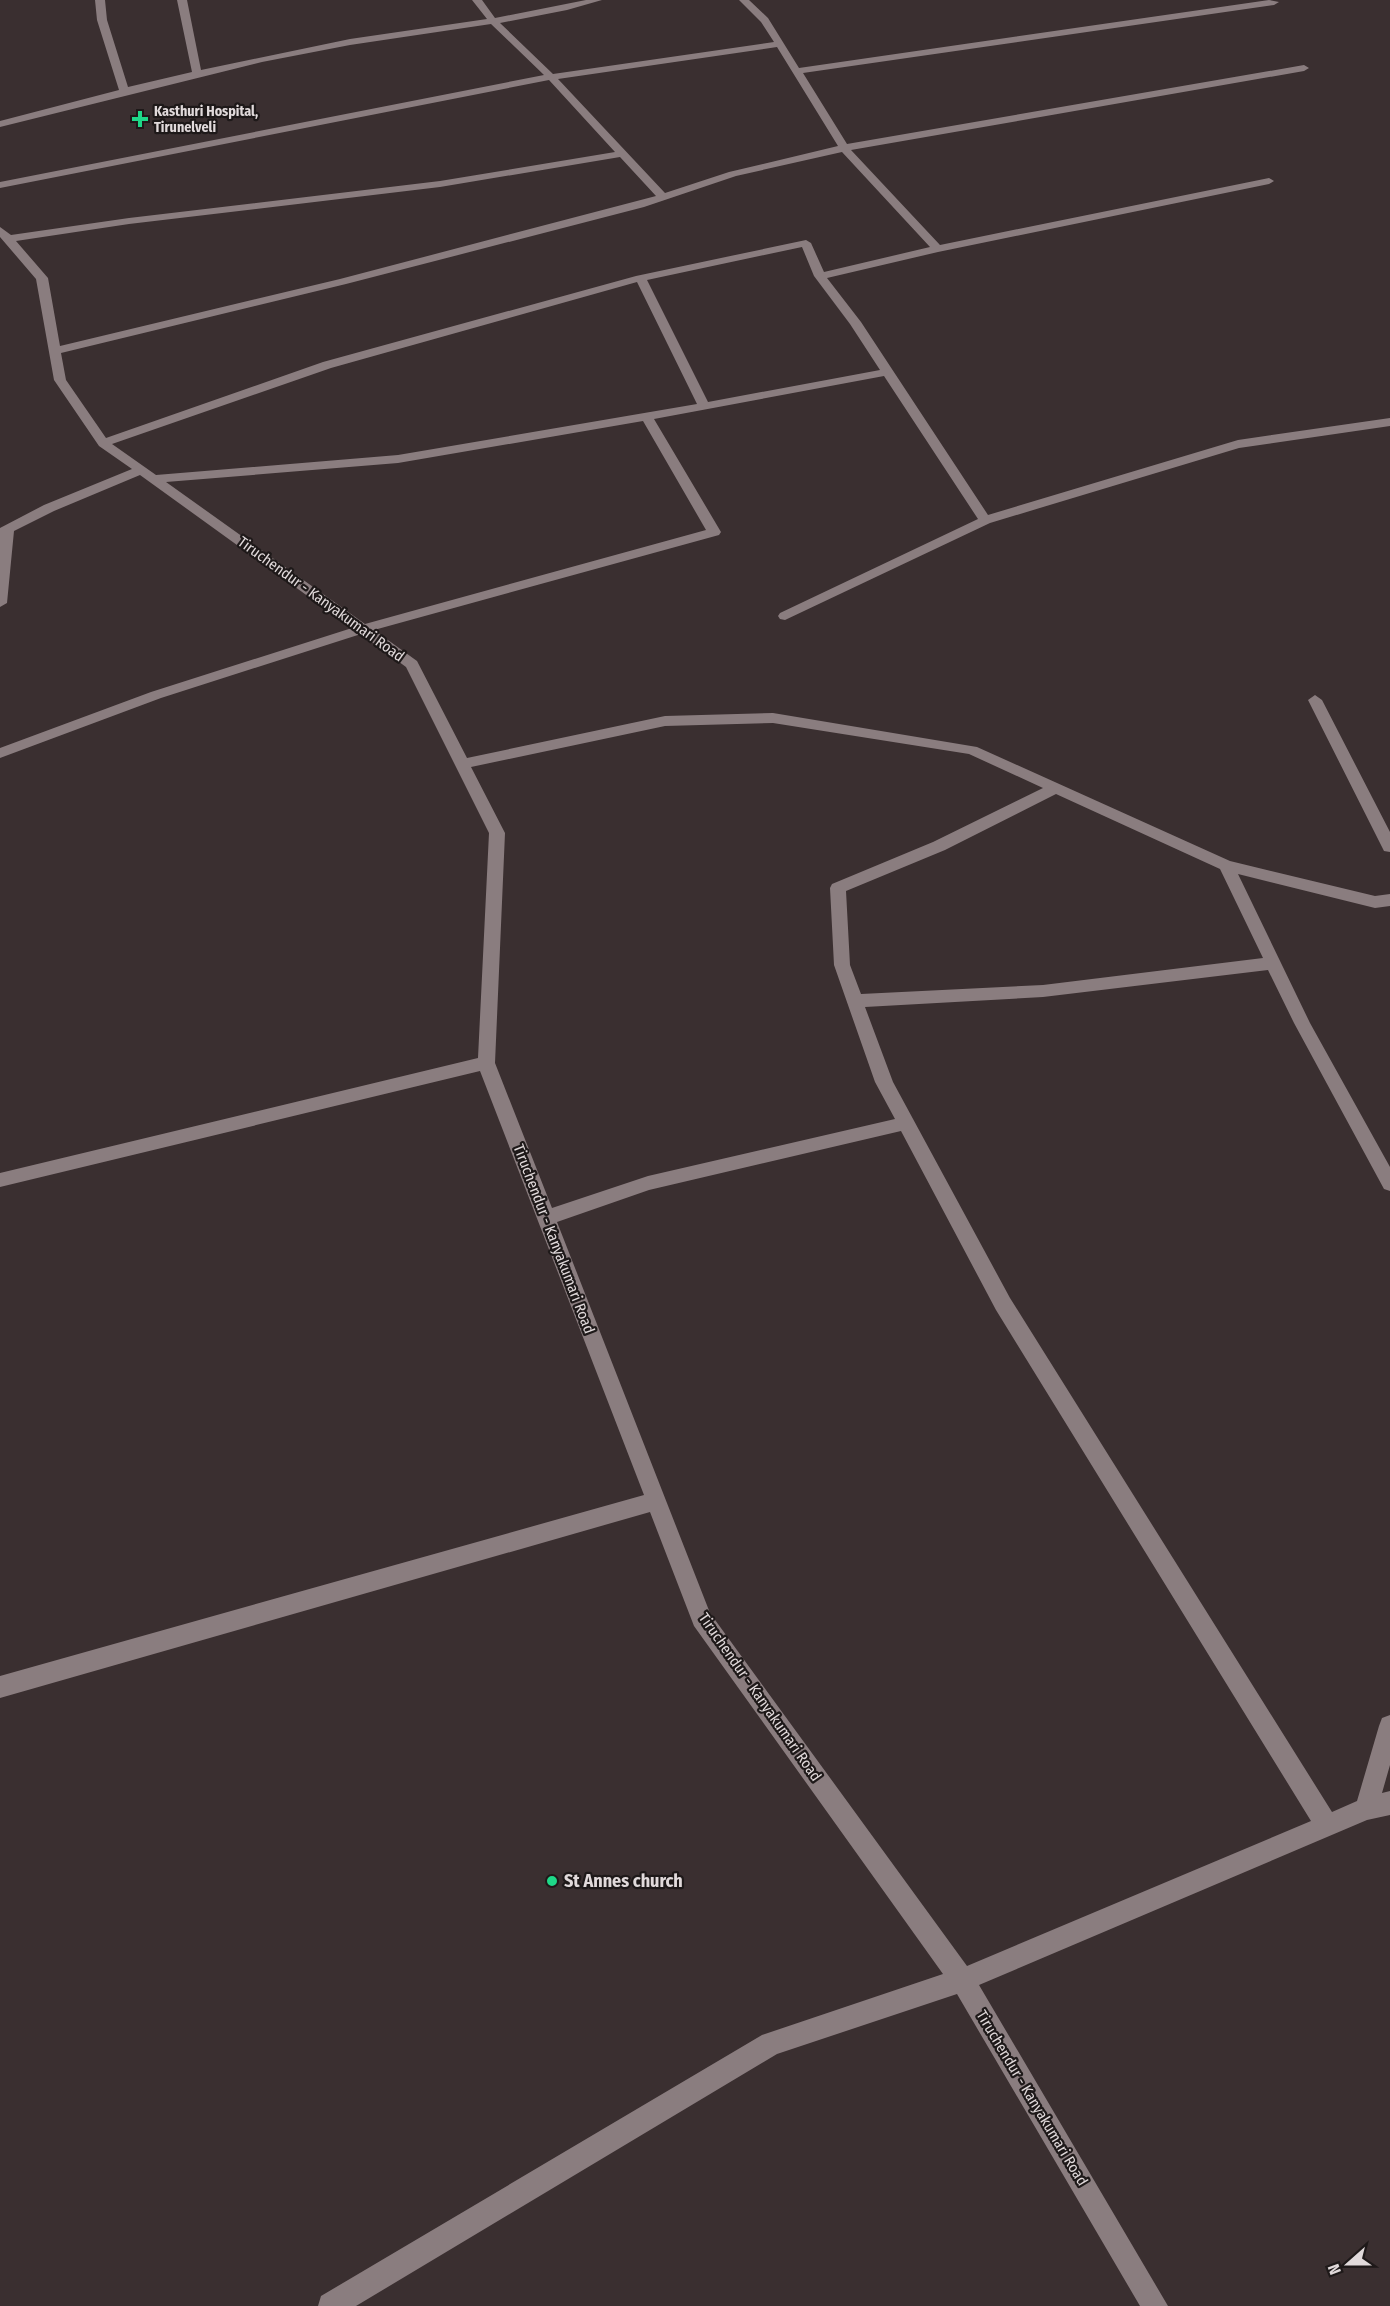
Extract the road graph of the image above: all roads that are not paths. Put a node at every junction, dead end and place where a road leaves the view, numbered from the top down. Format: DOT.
graph roads {
  1 [pos="100,0"];
  2 [pos="183,0"];
  3 [pos="477,0"];
  4 [pos="597,0"];
  5 [pos="744,0"];
  6 [pos="1274,2"];
  7 [pos="493,21"];
  8 [pos="780,44"];
  9 [pos="1304,68"];
  10 [pos="796,70"];
  11 [pos="197,73"];
  12 [pos="551,77"];
  13 [pos="124,91"];
  14 [pos="0,124"];
  15 [pos="844,148"];
  16 [pos="623,154"];
  17 [pos="1269,182"];
  18 [pos="0,185"];
  19 [pos="663,197"];
  20 [pos="4,234"];
  21 [pos="938,249"];
  22 [pos="820,276"];
  23 [pos="640,278"];
  24 [pos="56,351"];
  25 [pos="887,372"];
  26 [pos="704,406"];
  27 [pos="646,417"];
  28 [pos="1390,422"];
  29 [pos="103,443"];
  30 [pos="148,474"];
  31 [pos="985,520"];
  32 [pos="4,532"];
  33 [pos="0,603"];
  34 [pos="785,616"];
  35 [pos="362,628"];
  36 [pos="1315,700"];
  37 [pos="0,753"];
  38 [pos="462,764"];
  39 [pos="1056,788"];
  40 [pos="1390,847"];
  41 [pos="1226,865"];
  42 [pos="1390,900"];
  43 [pos="1273,963"];
  44 [pos="854,1001"];
  45 [pos="486,1063"];
  46 [pos="906,1123"];
  47 [pos="0,1180"];
  48 [pos="1390,1184"];
  49 [pos="546,1218"];
  50 [pos="656,1501"];
  51 [pos="0,1687"];
  52 [pos="1390,1726"];
  53 [pos="1390,1803"];
  54 [pos="1366,1809"];
  55 [pos="1327,1826"];
  56 [pos="962,1980"];
  57 [pos="331,2306"];
  58 [pos="1155,2306"];
  1 -- 13 [label="street"];
  2 -- 11 [label="street"];
  3 -- 7 [label="street"];
  4 -- 7 [label="street"];
  5 -- 8 [label="street"];
  6 -- 10 [label="street"];
  7 -- 11 [label="street"];
  7 -- 12 [label="street"];
  8 -- 10 [label="street"];
  8 -- 12 [label="street"];
  9 -- 15 [label="street"];
  10 -- 15 [label="street"];
  11 -- 13 [label="street"];
  12 -- 16 [label="street"];
  12 -- 18 [label="street"];
  13 -- 14 [label="street"];
  15 -- 19 [label="street"];
  15 -- 21 [label="street"];
  16 -- 19 [label="street"];
  16 -- 20 [label="street"];
  17 -- 21 [label="street"];
  19 -- 24 [label="street"];
  20 -- 24 [label="street, Tiruchendur - Kanyakumari Road"];
  21 -- 22 [label="street"];
  22 -- 23 [label="street"];
  22 -- 25 [label="street"];
  23 -- 26 [label="street"];
  23 -- 29 [label="street"];
  24 -- 29 [label="street, Tiruchendur - Kanyakumari Road"];
  25 -- 26 [label="street"];
  25 -- 31 [label="street"];
  26 -- 27 [label="street"];
  27 -- 30 [label="street"];
  27 -- 35 [label="street"];
  28 -- 31 [label="street"];
  29 -- 30 [label="street, Tiruchendur - Kanyakumari Road"];
  30 -- 32 [label="street"];
  30 -- 35 [label="street, Tiruchendur - Kanyakumari Road"];
  31 -- 34 [label="street"];
  32 -- 33 [label="street"];
  35 -- 37 [label="street"];
  35 -- 38 [label="street, Tiruchendur - Kanyakumari Road"];
  36 -- 40 [label="street"];
  38 -- 39 [label="street"];
  38 -- 45 [label="street, Tiruchendur - Kanyakumari Road"];
  39 -- 41 [label="street"];
  39 -- 44 [label="street"];
  41 -- 42 [label="street"];
  41 -- 43 [label="street"];
  43 -- 44 [label="street"];
  43 -- 48 [label="street"];
  44 -- 46 [label="street"];
  45 -- 47 [label="street"];
  45 -- 49 [label="street, Tiruchendur - Kanyakumari Road"];
  46 -- 49 [label="street"];
  46 -- 55 [label="street"];
  49 -- 50 [label="street, Tiruchendur - Kanyakumari Road"];
  50 -- 51 [label="street"];
  50 -- 56 [label="street, Tiruchendur - Kanyakumari Road"];
  52 -- 54 [label="street"];
  53 -- 54 [label="street"];
  54 -- 55 [label="street"];
  55 -- 56 [label="street"];
  56 -- 57 [label="street"];
  56 -- 58 [label="street, Tiruchendur - Kanyakumari Road"];
}
